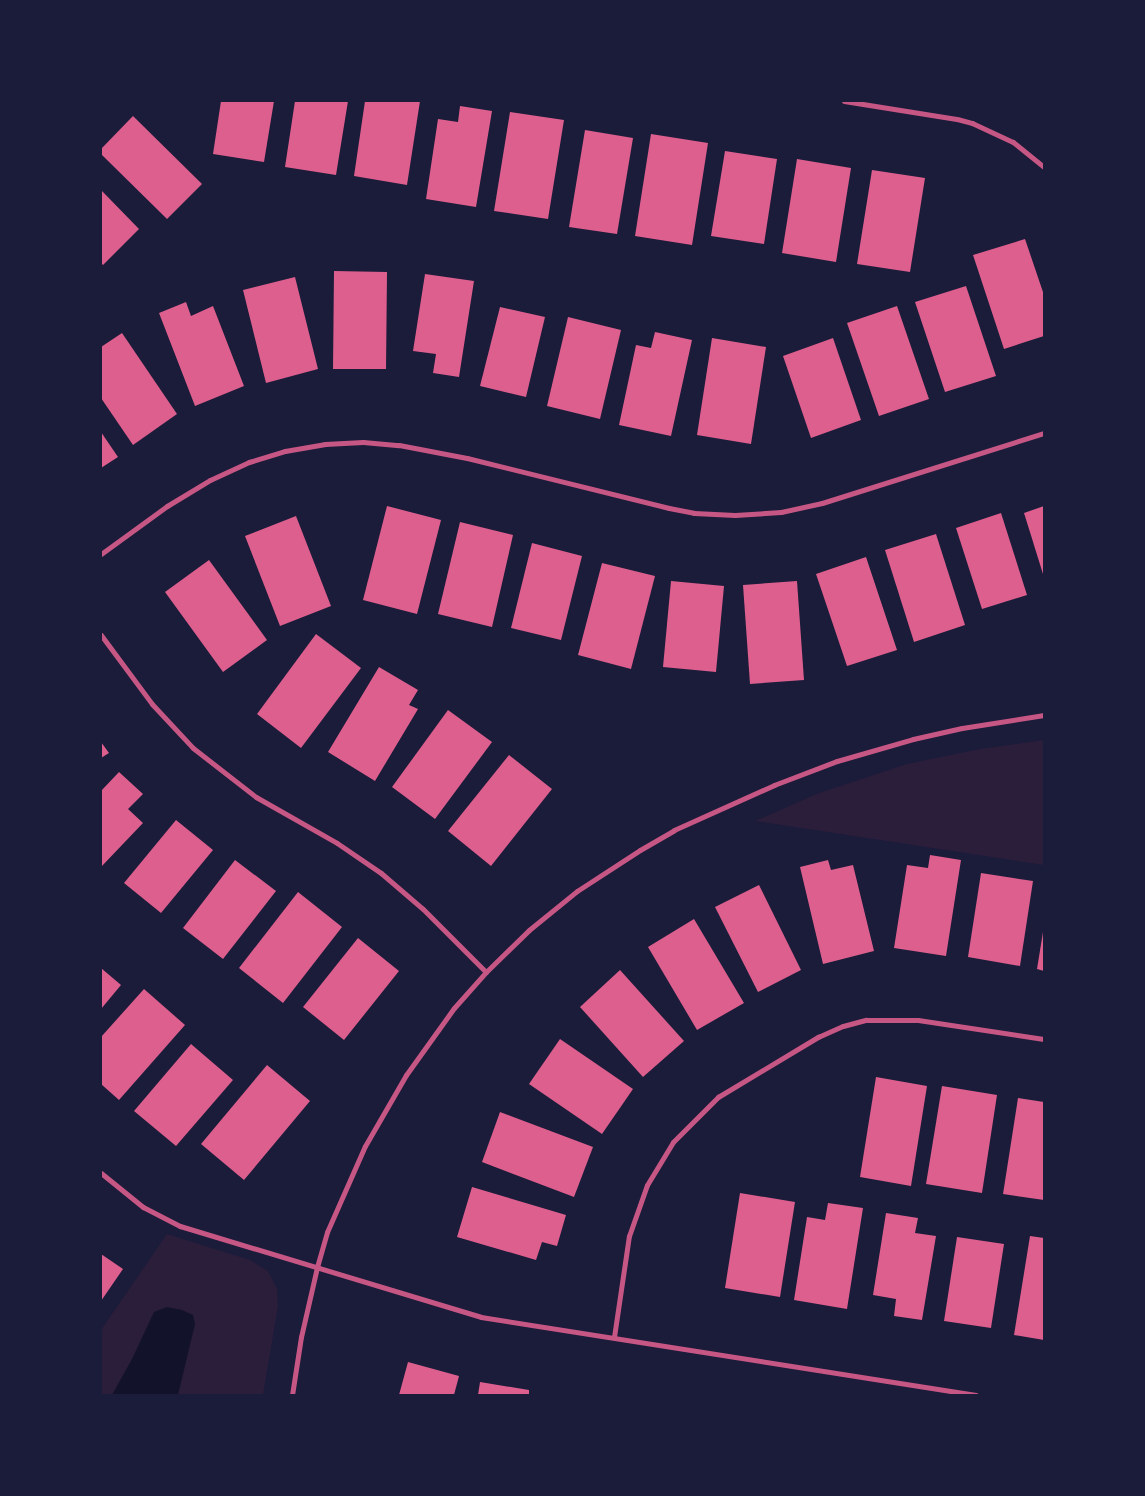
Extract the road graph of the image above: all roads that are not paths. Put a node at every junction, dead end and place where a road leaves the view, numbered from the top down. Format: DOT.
graph roads {
  1 [pos="844,101"];
  2 [pos="1044,167"];
  3 [pos="1044,433"];
  4 [pos="101,554"];
  5 [pos="101,635"];
  6 [pos="1044,715"];
  7 [pos="486,972"];
  8 [pos="1044,1039"];
  9 [pos="101,1173"];
  10 [pos="316,1266"];
  11 [pos="614,1337"];
  12 [pos="292,1395"];
  13 [pos="976,1395"];
  1 -- 2 [label="street"];
  3 -- 4 [label="street"];
  5 -- 7 [label="street"];
  6 -- 7 [label="street"];
  7 -- 10 [label="street"];
  8 -- 11 [label="street"];
  9 -- 10 [label="street"];
  10 -- 11 [label="street"];
  10 -- 12 [label="street"];
  11 -- 13 [label="street"];
}
